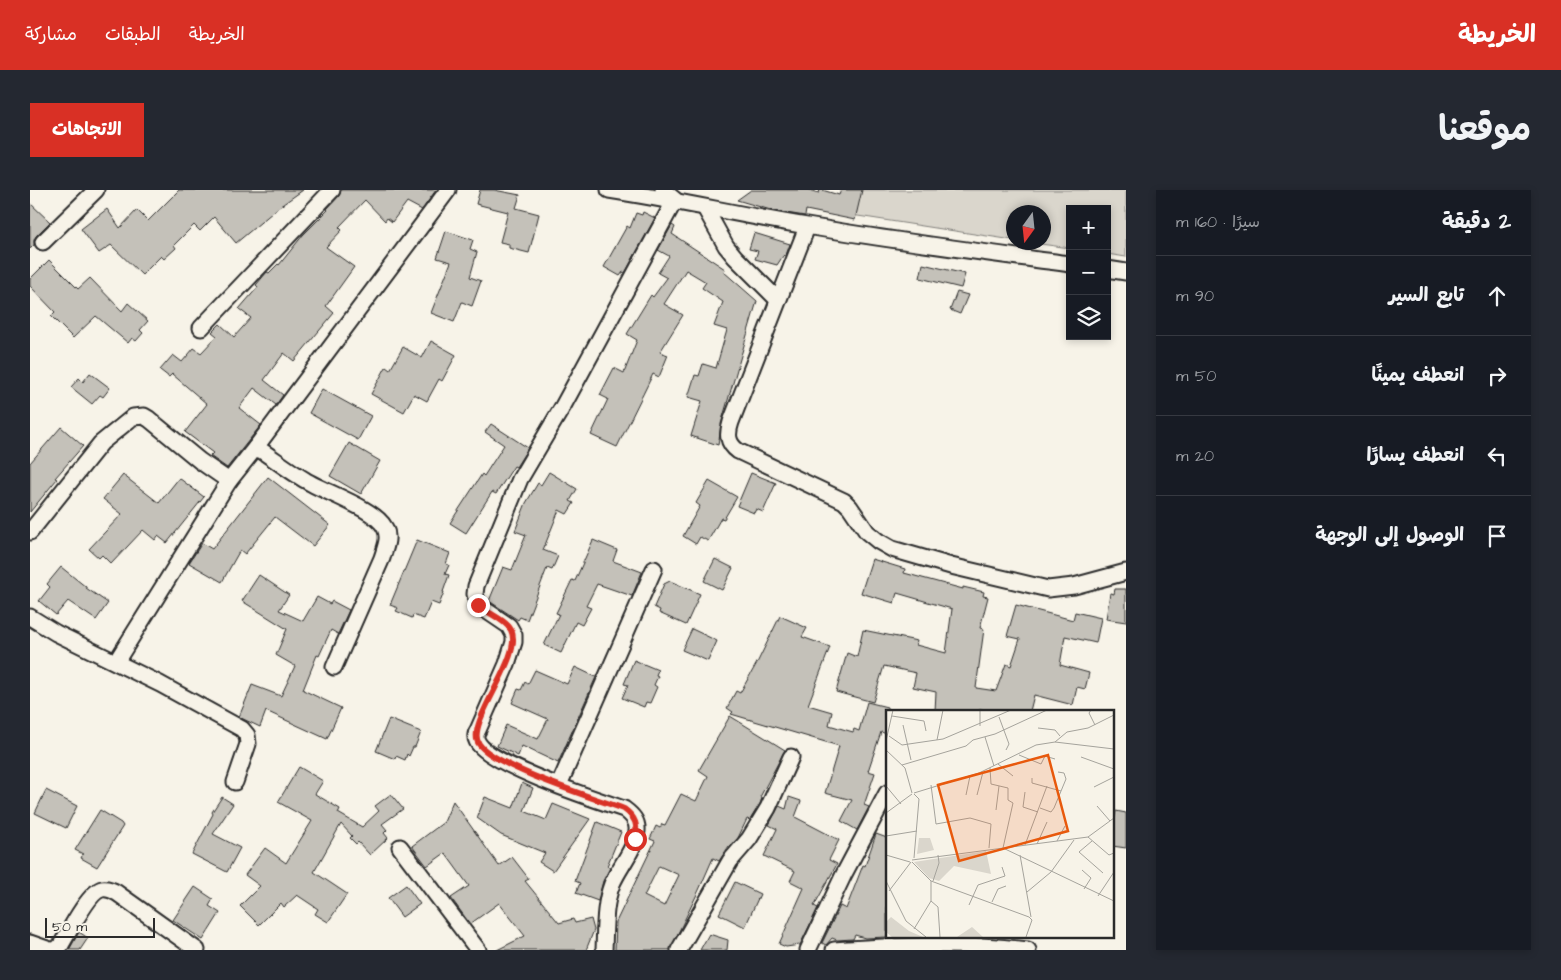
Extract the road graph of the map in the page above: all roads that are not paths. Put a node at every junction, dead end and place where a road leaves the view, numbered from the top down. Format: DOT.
graph roads {
  1 [pos="96,190"];
  2 [pos="332,190"];
  3 [pos="448,190"];
  4 [pos="609,190"];
  5 [pos="663,190"];
  6 [pos="675,200"];
  7 [pos="705,208"];
  8 [pos="807,227"];
  9 [pos="43,242"];
  10 [pos="1066,263"];
  11 [pos="1111,270"];
  12 [pos="1126,272"];
  13 [pos="778,300"];
  14 [pos="201,328"];
  15 [pos="256,447"];
  16 [pos="229,481"];
  17 [pos="30,532"];
  18 [pos="654,569"];
  19 [pos="1126,572"];
  20 [pos="30,617"];
  21 [pos="116,662"];
  22 [pos="334,667"];
  23 [pos="791,757"];
  24 [pos="235,782"];
  25 [pos="559,785"];
  26 [pos="886,795"];
  27 [pos="400,847"];
  28 [pos="30,942"];
  29 [pos="51,950"];
  30 [pos="198,950"];
  31 [pos="478,950"];
  32 [pos="604,950"];
  33 [pos="679,950"];
  34 [pos="808,950"];
  35 [pos="834,950"];
  36 [pos="1028,950"];
  1 -- 9 [label="street"];
  2 -- 14 [label="street"];
  3 -- 15 [label="street"];
  4 -- 6 [label="street"];
  5 -- 6 [label="street"];
  6 -- 7 [label="street"];
  6 -- 25 [label="street"];
  7 -- 8 [label="street"];
  7 -- 13 [label="street"];
  8 -- 10 [label="street"];
  8 -- 13 [label="street"];
  11 -- 12 [label="street"];
  13 -- 19 [label="street"];
  15 -- 16 [label="street"];
  15 -- 22 [label="street"];
  16 -- 17 [label="street"];
  16 -- 21 [label="street"];
  18 -- 25 [label="street"];
  20 -- 21 [label="street"];
  21 -- 24 [label="street"];
  23 -- 33 [label="street"];
  25 -- 32 [label="street"];
  26 -- 34 [label="street"];
  27 -- 31 [label="street"];
  28 -- 29 [label="street"];
  29 -- 30 [label="street"];
  35 -- 36 [label="street"];
}
